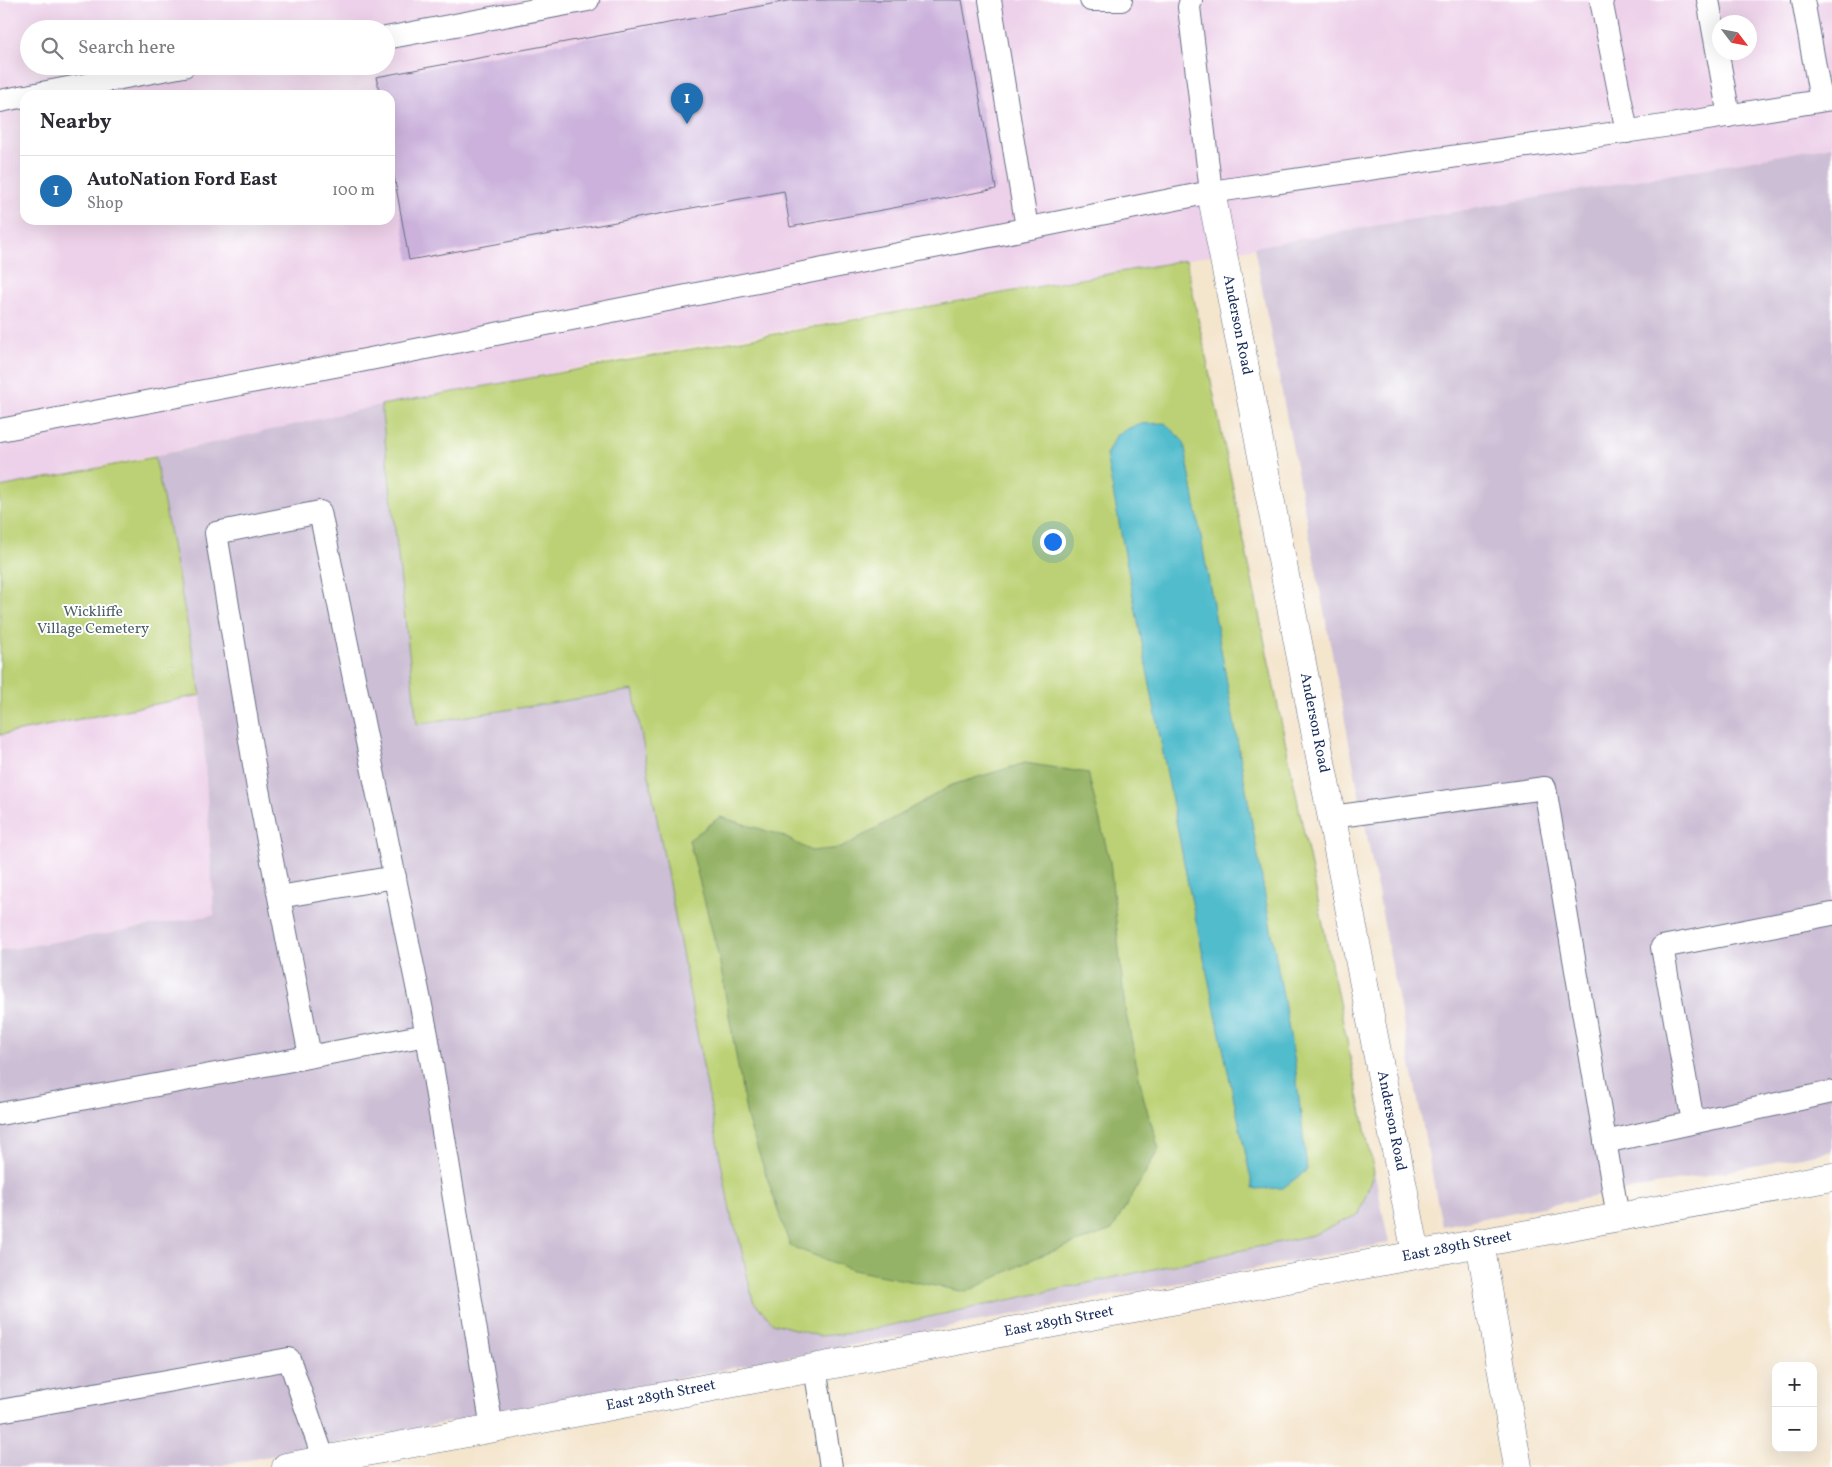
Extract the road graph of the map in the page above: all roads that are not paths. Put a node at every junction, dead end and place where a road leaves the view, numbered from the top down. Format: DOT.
graph roads {
  1 [pos="588,0"];
  2 [pos="990,0"];
  3 [pos="1092,0"];
  4 [pos="1121,0"];
  5 [pos="1191,0"];
  6 [pos="1601,0"];
  7 [pos="1708,0"];
  8 [pos="1803,0"];
  9 [pos="395,36"];
  10 [pos="137,75"];
  11 [pos="57,90"];
  12 [pos="20,97"];
  13 [pos="1826,100"];
  14 [pos="0,101"];
  15 [pos="1729,116"];
  16 [pos="1627,132"];
  17 [pos="1211,192"];
  18 [pos="1027,228"];
  19 [pos="0,430"];
  20 [pos="1332,817"];
  21 [pos="395,877"];
  22 [pos="279,898"];
  23 [pos="1832,914"];
  24 [pos="427,1036"];
  25 [pos="310,1056"];
  26 [pos="1832,1092"];
  27 [pos="0,1114"];
  28 [pos="1693,1122"];
  29 [pos="1605,1142"];
  30 [pos="1832,1177"];
  31 [pos="1618,1216"];
  32 [pos="1480,1242"];
  33 [pos="1416,1254"];
  34 [pos="815,1368"];
  35 [pos="0,1412"];
  36 [pos="492,1428"];
  37 [pos="324,1460"];
  38 [pos="286,1467"];
  39 [pos="831,1467"];
  40 [pos="1518,1467"];
  1 -- 9 [label="lane"];
  2 -- 18 [label="lane"];
  3 -- 4 [label="lane"];
  5 -- 17 [label="lane"];
  6 -- 16 [label="lane"];
  7 -- 15 [label="lane"];
  8 -- 13 [label="lane"];
  10 -- 11 [label="lane"];
  12 -- 14 [label="lane"];
  13 -- 15 [label="lane"];
  15 -- 16 [label="lane"];
  16 -- 17 [label="lane"];
  17 -- 18 [label="lane"];
  17 -- 20 [label="street, Anderson Road"];
  18 -- 19 [label="lane"];
  20 -- 29 [label="lane"];
  20 -- 33 [label="street, Anderson Road"];
  21 -- 22 [label="lane"];
  21 -- 22 [label="lane"];
  21 -- 24 [label="lane"];
  22 -- 25 [label="lane"];
  23 -- 28 [label="lane"];
  24 -- 25 [label="lane"];
  24 -- 36 [label="lane"];
  25 -- 27 [label="lane"];
  26 -- 28 [label="lane"];
  28 -- 29 [label="lane"];
  29 -- 31 [label="lane"];
  30 -- 31 [label="street, East 289th Street"];
  31 -- 32 [label="street, East 289th Street"];
  32 -- 33 [label="street, East 289th Street"];
  32 -- 40 [label="street"];
  33 -- 34 [label="street, East 289th Street"];
  34 -- 36 [label="street, East 289th Street"];
  34 -- 39 [label="lane"];
  35 -- 37 [label="lane"];
  36 -- 37 [label="street, East 289th Street"];
  37 -- 38 [label="street, East 289th Street"];
}
